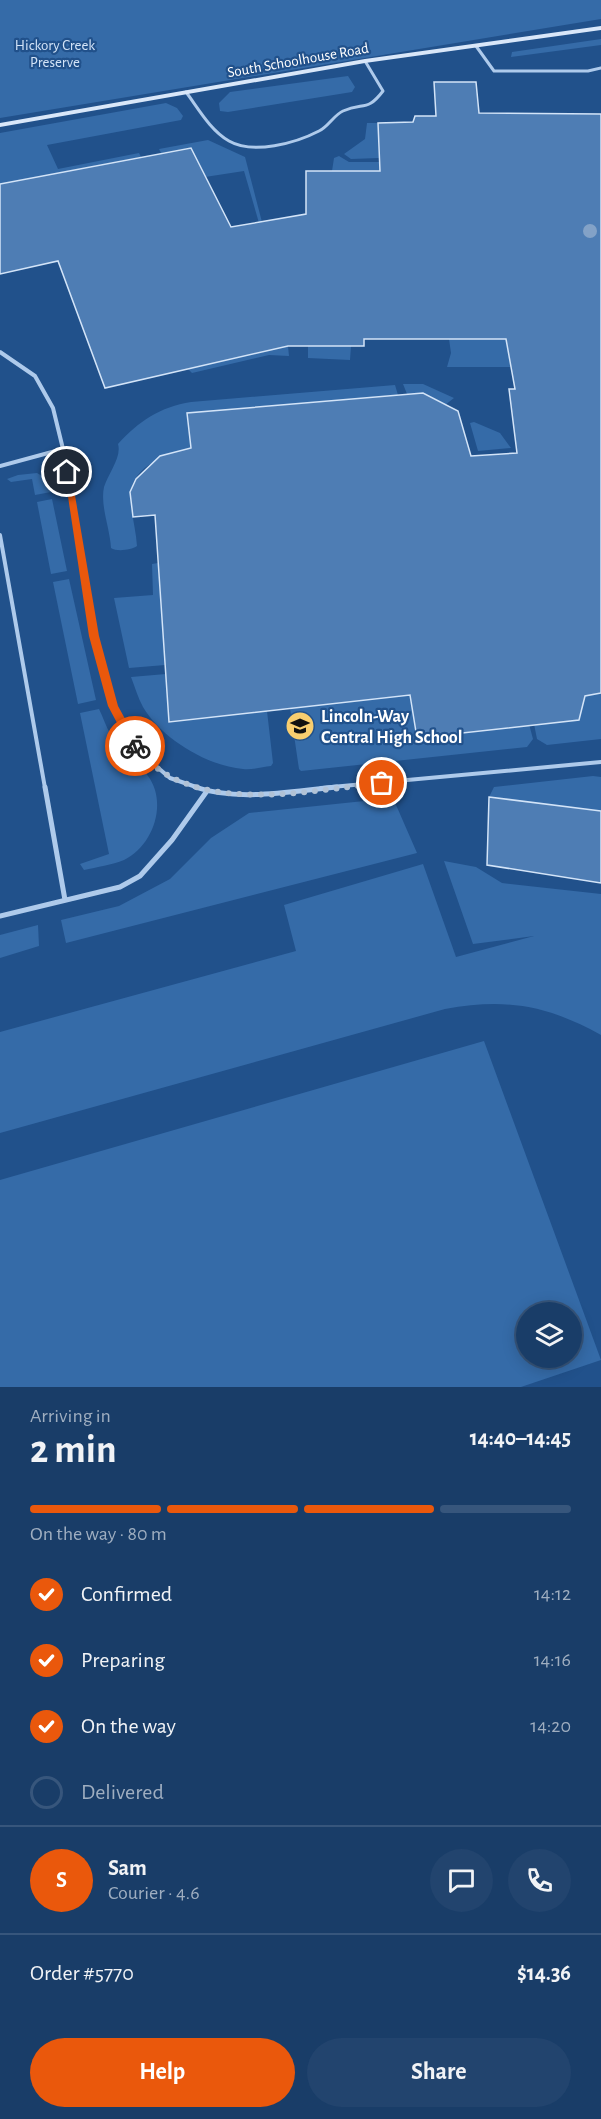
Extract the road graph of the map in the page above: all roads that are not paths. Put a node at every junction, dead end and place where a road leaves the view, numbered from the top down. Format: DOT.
graph roads {
  1 [pos="601,28"];
  2 [pos="476,46"];
  3 [pos="365,61"];
  4 [pos="601,68"];
  5 [pos="186,93"];
  6 [pos="0,125"];
  7 [pos="0,352"];
  8 [pos="63,449"];
  9 [pos="0,466"];
  10 [pos="0,535"];
  11 [pos="601,762"];
  12 [pos="207,791"];
  13 [pos="65,900"];
  14 [pos="0,916"];
  1 -- 2 [label="street, South Schoolhouse Road"];
  2 -- 3 [label="street, South Schoolhouse Road"];
  2 -- 4 [label="lane"];
  3 -- 5 [label="street, South Schoolhouse Road"];
  3 -- 5 [label="lane"];
  5 -- 6 [label="street, South Schoolhouse Road"];
  7 -- 8 [label="lane"];
  8 -- 9 [label="lane"];
  8 -- 12 [label="lane"];
  10 -- 13 [label="lane"];
  11 -- 12 [label="lane"];
  12 -- 13 [label="lane"];
  13 -- 14 [label="lane"];
}
